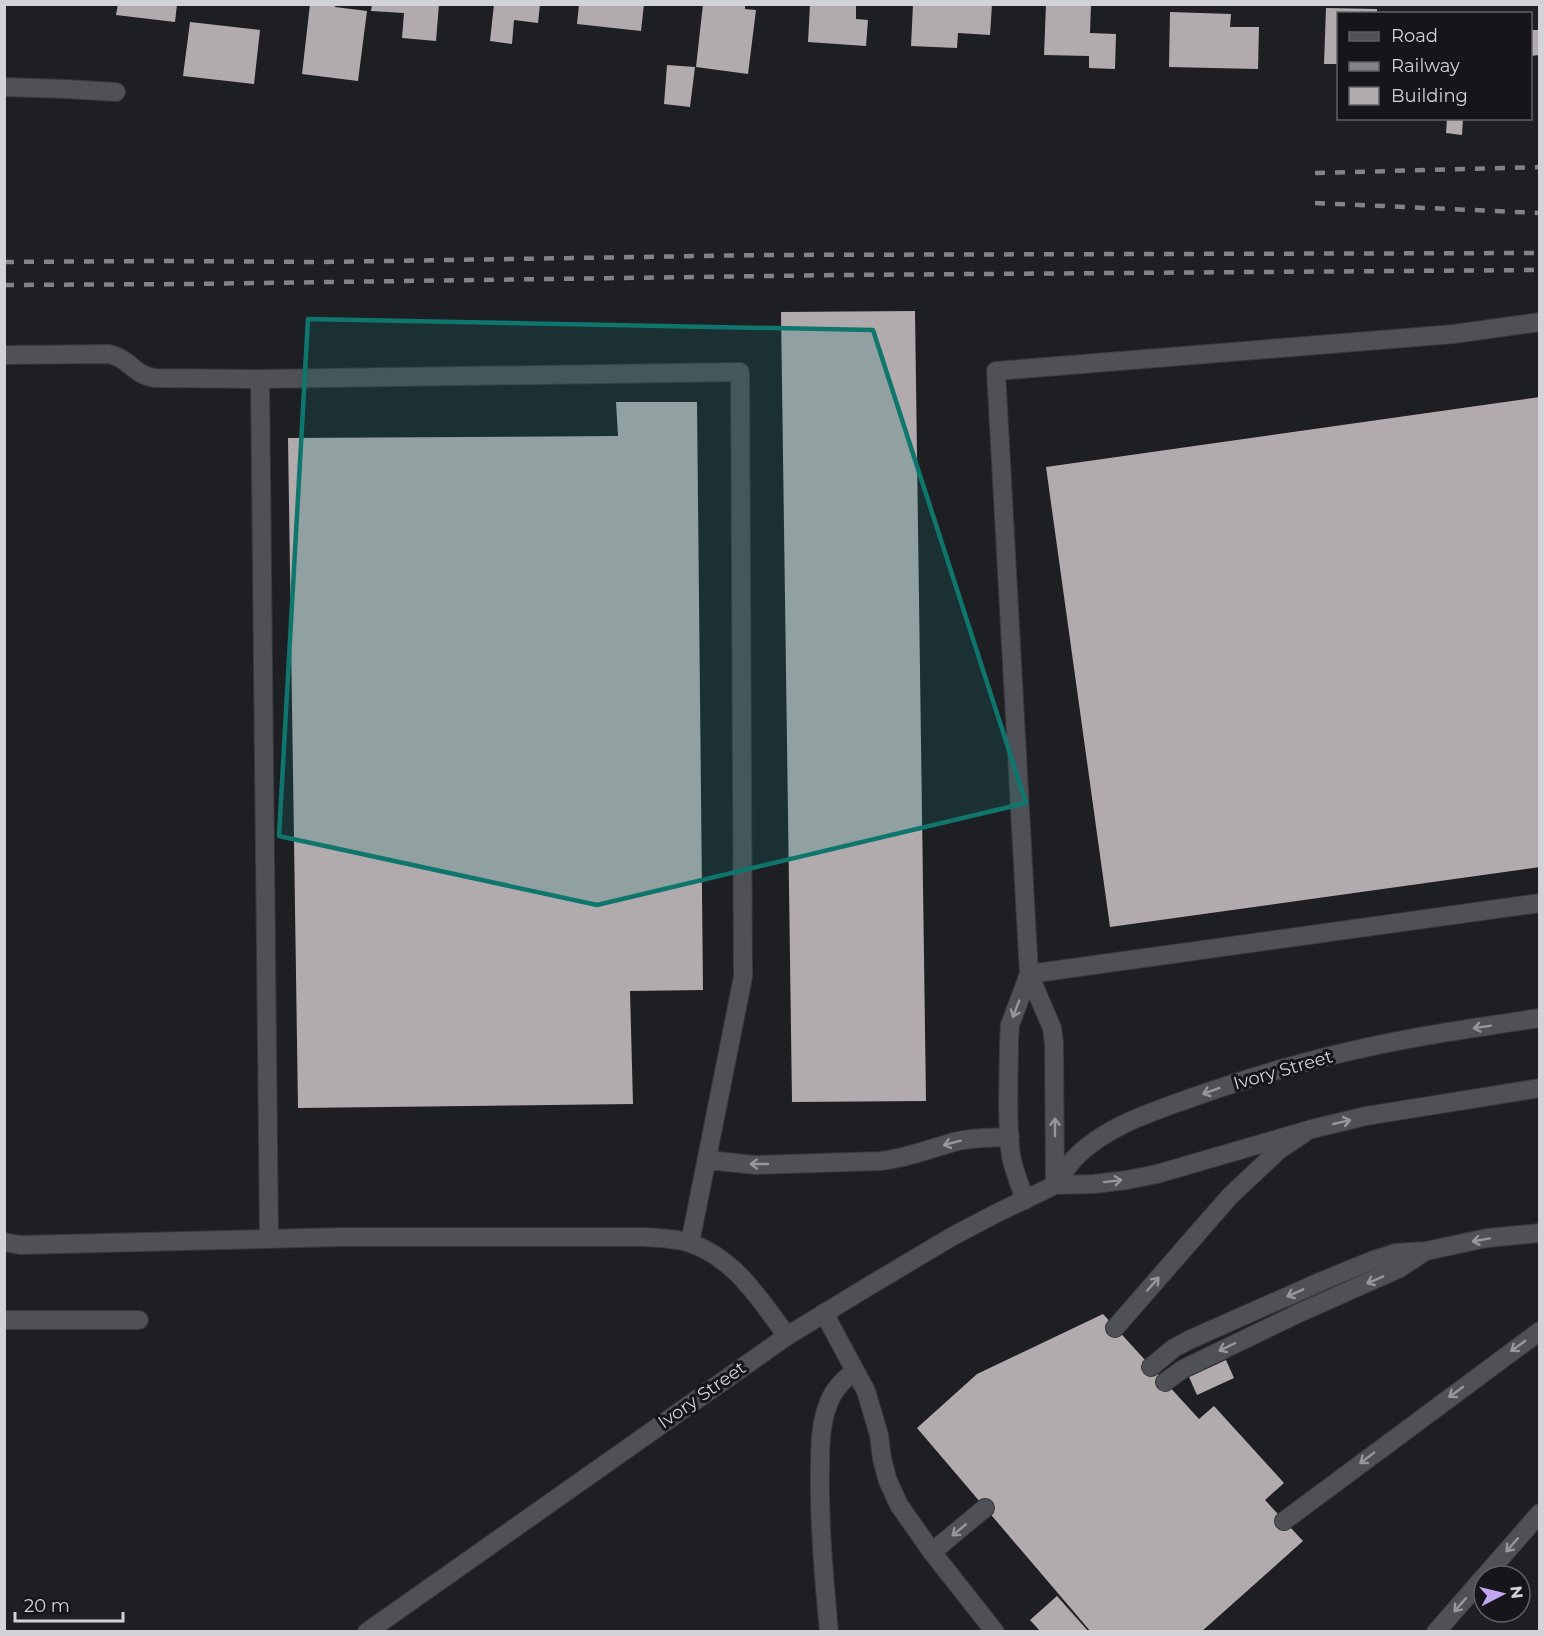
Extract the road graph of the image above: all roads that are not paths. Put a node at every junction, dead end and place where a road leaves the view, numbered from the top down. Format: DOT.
graph roads {
  1 [pos="4,87"];
  2 [pos="116,92"];
  3 [pos="1539,322"];
  4 [pos="4,356"];
  5 [pos="260,378"];
  6 [pos="1539,903"];
  7 [pos="1029,974"];
  8 [pos="1539,1018"];
  9 [pos="1539,1088"];
  10 [pos="1312,1129"];
  11 [pos="1010,1137"];
  12 [pos="707,1160"];
  13 [pos="1055,1185"];
  14 [pos="1025,1200"];
  15 [pos="1539,1233"];
  16 [pos="269,1238"];
  17 [pos="4,1242"];
  18 [pos="690,1243"];
  19 [pos="1426,1251"];
  20 [pos="824,1313"];
  21 [pos="4,1320"];
  22 [pos="139,1320"];
  23 [pos="1115,1328"];
  24 [pos="1539,1330"];
  25 [pos="787,1336"];
  26 [pos="1151,1367"];
  27 [pos="855,1371"];
  28 [pos="1165,1382"];
  29 [pos="985,1508"];
  30 [pos="1539,1513"];
  31 [pos="1284,1521"];
  32 [pos="932,1552"];
  33 [pos="1495,1564"];
  34 [pos="1472,1591"];
  35 [pos="367,1632"];
  36 [pos="829,1632"];
  37 [pos="995,1632"];
  38 [pos="1436,1632"];
  1 -- 2 [label="street"];
  3 -- 7 [label="street"];
  4 -- 5 [label="street"];
  5 -- 12 [label="street"];
  5 -- 16 [label="street"];
  6 -- 7 [label="street"];
  7 -- 11 [label="street, one-way"];
  13 -- 7 [label="street, one-way"];
  8 -- 13 [label="street, Ivory Street, one-way"];
  10 -- 9 [label="street, Ivory Street, one-way"];
  13 -- 10 [label="street, Ivory Street, one-way"];
  23 -- 10 [label="street, one-way"];
  11 -- 12 [label="street, one-way"];
  11 -- 14 [label="street"];
  12 -- 18 [label="street"];
  13 -- 14 [label="street, Ivory Street"];
  14 -- 20 [label="street, Ivory Street"];
  15 -- 19 [label="street, one-way"];
  16 -- 17 [label="street"];
  16 -- 18 [label="street"];
  18 -- 25 [label="street"];
  19 -- 26 [label="street, one-way"];
  19 -- 28 [label="street, one-way"];
  20 -- 25 [label="street, Ivory Street"];
  20 -- 27 [label="street"];
  21 -- 22 [label="street"];
  24 -- 31 [label="street, one-way"];
  25 -- 35 [label="street, Ivory Street"];
  27 -- 32 [label="street"];
  27 -- 36 [label="street"];
  29 -- 32 [label="street, one-way"];
  30 -- 33 [label="street, one-way"];
  32 -- 37 [label="street"];
  34 -- 38 [label="street, one-way"];
}
